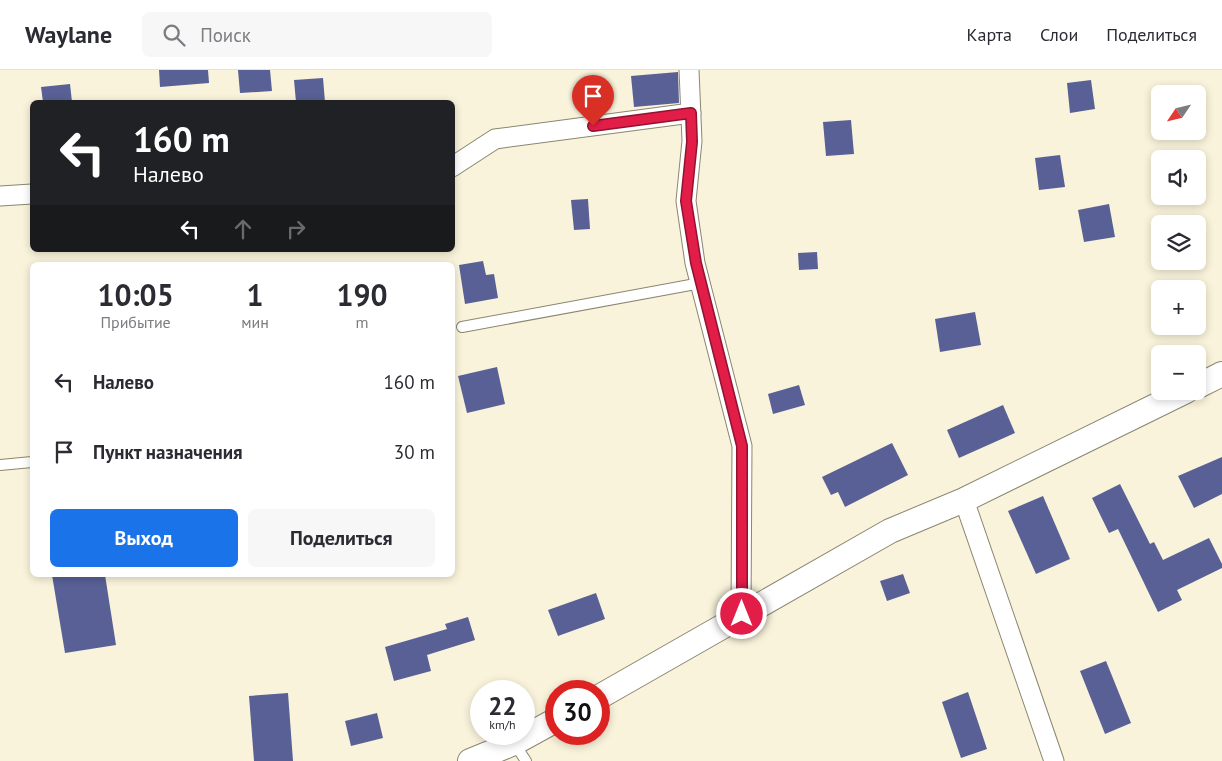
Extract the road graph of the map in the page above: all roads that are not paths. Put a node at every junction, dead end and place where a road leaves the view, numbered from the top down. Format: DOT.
graph roads {
  1 [pos="689,70"];
  2 [pos="691,113"];
  3 [pos="455,164"];
  4 [pos="30,194"];
  5 [pos="0,196"];
  6 [pos="701,282"];
  7 [pos="462,327"];
  8 [pos="1222,374"];
  9 [pos="1206,382"];
  10 [pos="1168,400"];
  11 [pos="30,462"];
  12 [pos="0,465"];
  13 [pos="964,500"];
  14 [pos="742,614"];
  15 [pos="610,691"];
  16 [pos="545,730"];
  17 [pos="520,752"];
  18 [pos="470,761"];
  19 [pos="1054,761"];
  1 -- 2 [label="street"];
  2 -- 3 [label="street"];
  2 -- 6 [label="street"];
  4 -- 5 [label="street"];
  6 -- 7 [label="lane"];
  6 -- 14 [label="street"];
  8 -- 9 [label="street"];
  10 -- 13 [label="street"];
  11 -- 12 [label="lane"];
  13 -- 14 [label="street"];
  13 -- 19 [label="street"];
  14 -- 15 [label="street"];
  16 -- 17 [label="street"];
  17 -- 18 [label="street"];
}
